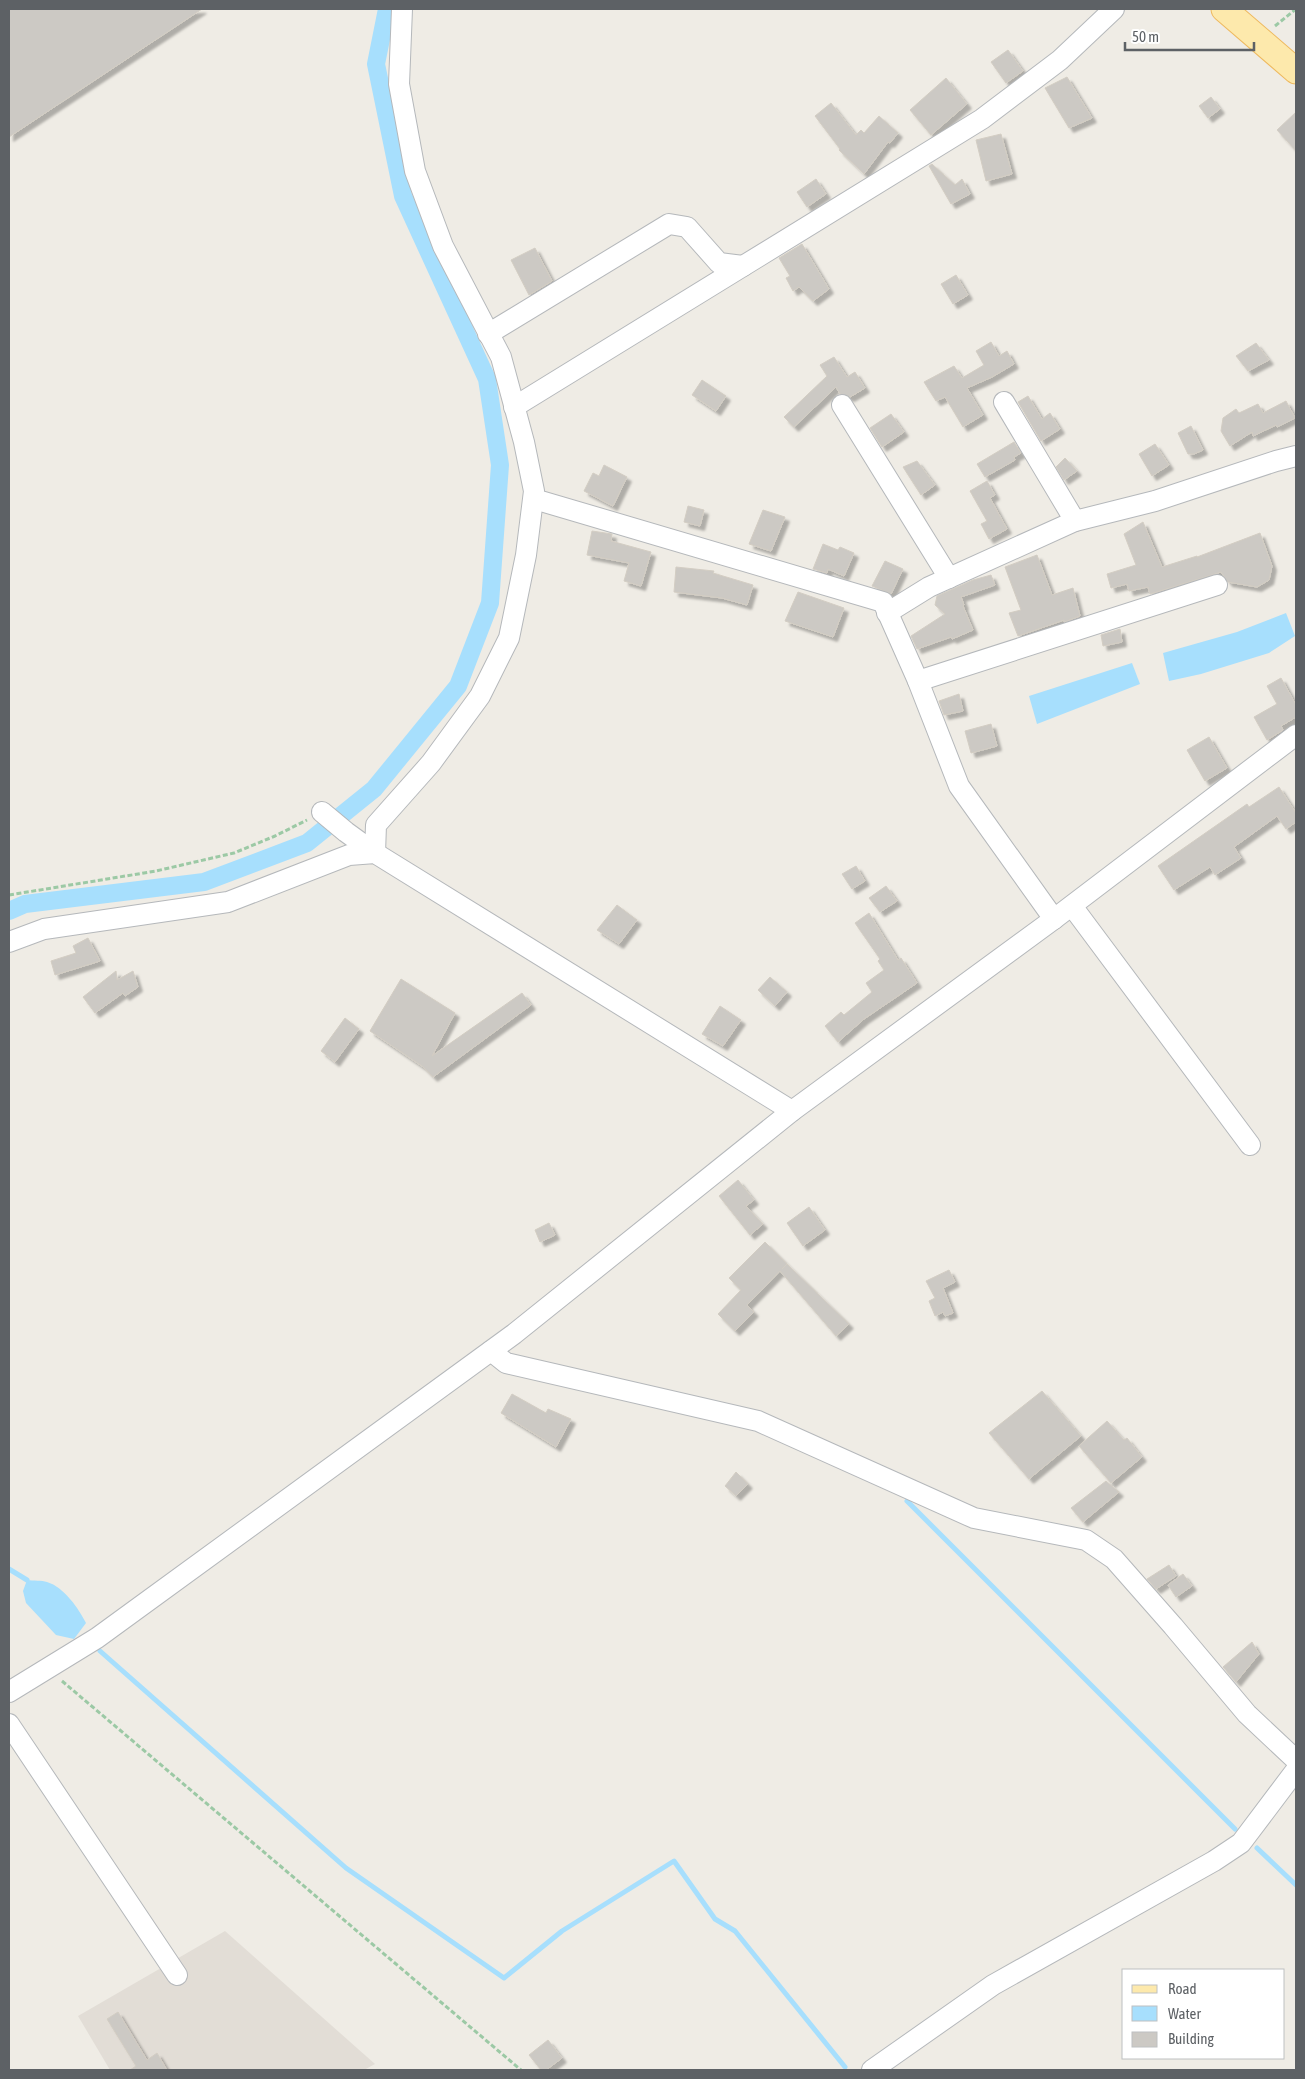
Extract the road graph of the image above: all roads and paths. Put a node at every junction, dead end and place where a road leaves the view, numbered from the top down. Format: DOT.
graph roads {
  1 [pos="402,9"];
  2 [pos="1114,9"];
  3 [pos="1224,9"];
  4 [pos="1296,9"];
  5 [pos="1259,38"];
  6 [pos="1296,71"];
  7 [pos="743,266"];
  8 [pos="488,334"];
  9 [pos="1004,402"];
  10 [pos="842,405"];
  11 [pos="514,407"];
  12 [pos="1296,456"];
  13 [pos="534,499"];
  14 [pos="1075,521"];
  15 [pos="949,578"];
  16 [pos="1217,585"];
  17 [pos="887,613"];
  18 [pos="918,681"];
  19 [pos="1296,735"];
  20 [pos="322,812"];
  21 [pos="375,853"];
  22 [pos="9,895"];
  23 [pos="1072,906"];
  24 [pos="1054,919"];
  25 [pos="9,942"];
  26 [pos="792,1111"];
  27 [pos="1250,1145"];
  28 [pos="491,1350"];
  29 [pos="47,1668"];
  30 [pos="9,1692"];
  31 [pos="9,1724"];
  32 [pos="1296,1760"];
  33 [pos="1296,1770"];
  34 [pos="177,1975"];
  35 [pos="521,2070"];
  36 [pos="872,2070"];
  1 -- 8 [label="street"];
  2 -- 7 [label="street"];
  3 -- 5 [label="main road"];
  4 -- 5 [label="path"];
  5 -- 6 [label="main road"];
  7 -- 8 [label="street"];
  7 -- 11 [label="street"];
  8 -- 11 [label="street"];
  9 -- 14 [label="street"];
  10 -- 15 [label="street"];
  11 -- 13 [label="street"];
  12 -- 14 [label="street"];
  13 -- 17 [label="street"];
  13 -- 21 [label="street"];
  14 -- 15 [label="street"];
  15 -- 17 [label="street"];
  16 -- 18 [label="street"];
  17 -- 18 [label="street"];
  18 -- 24 [label="street"];
  19 -- 23 [label="street"];
  20 -- 21 [label="street"];
  20 -- 22 [label="path"];
  21 -- 25 [label="street"];
  21 -- 26 [label="street"];
  23 -- 24 [label="street"];
  23 -- 27 [label="street"];
  24 -- 26 [label="street"];
  26 -- 28 [label="street"];
  28 -- 29 [label="street"];
  28 -- 32 [label="street"];
  29 -- 30 [label="street"];
  29 -- 35 [label="path"];
  31 -- 34 [label="street"];
  33 -- 36 [label="street"];
}
